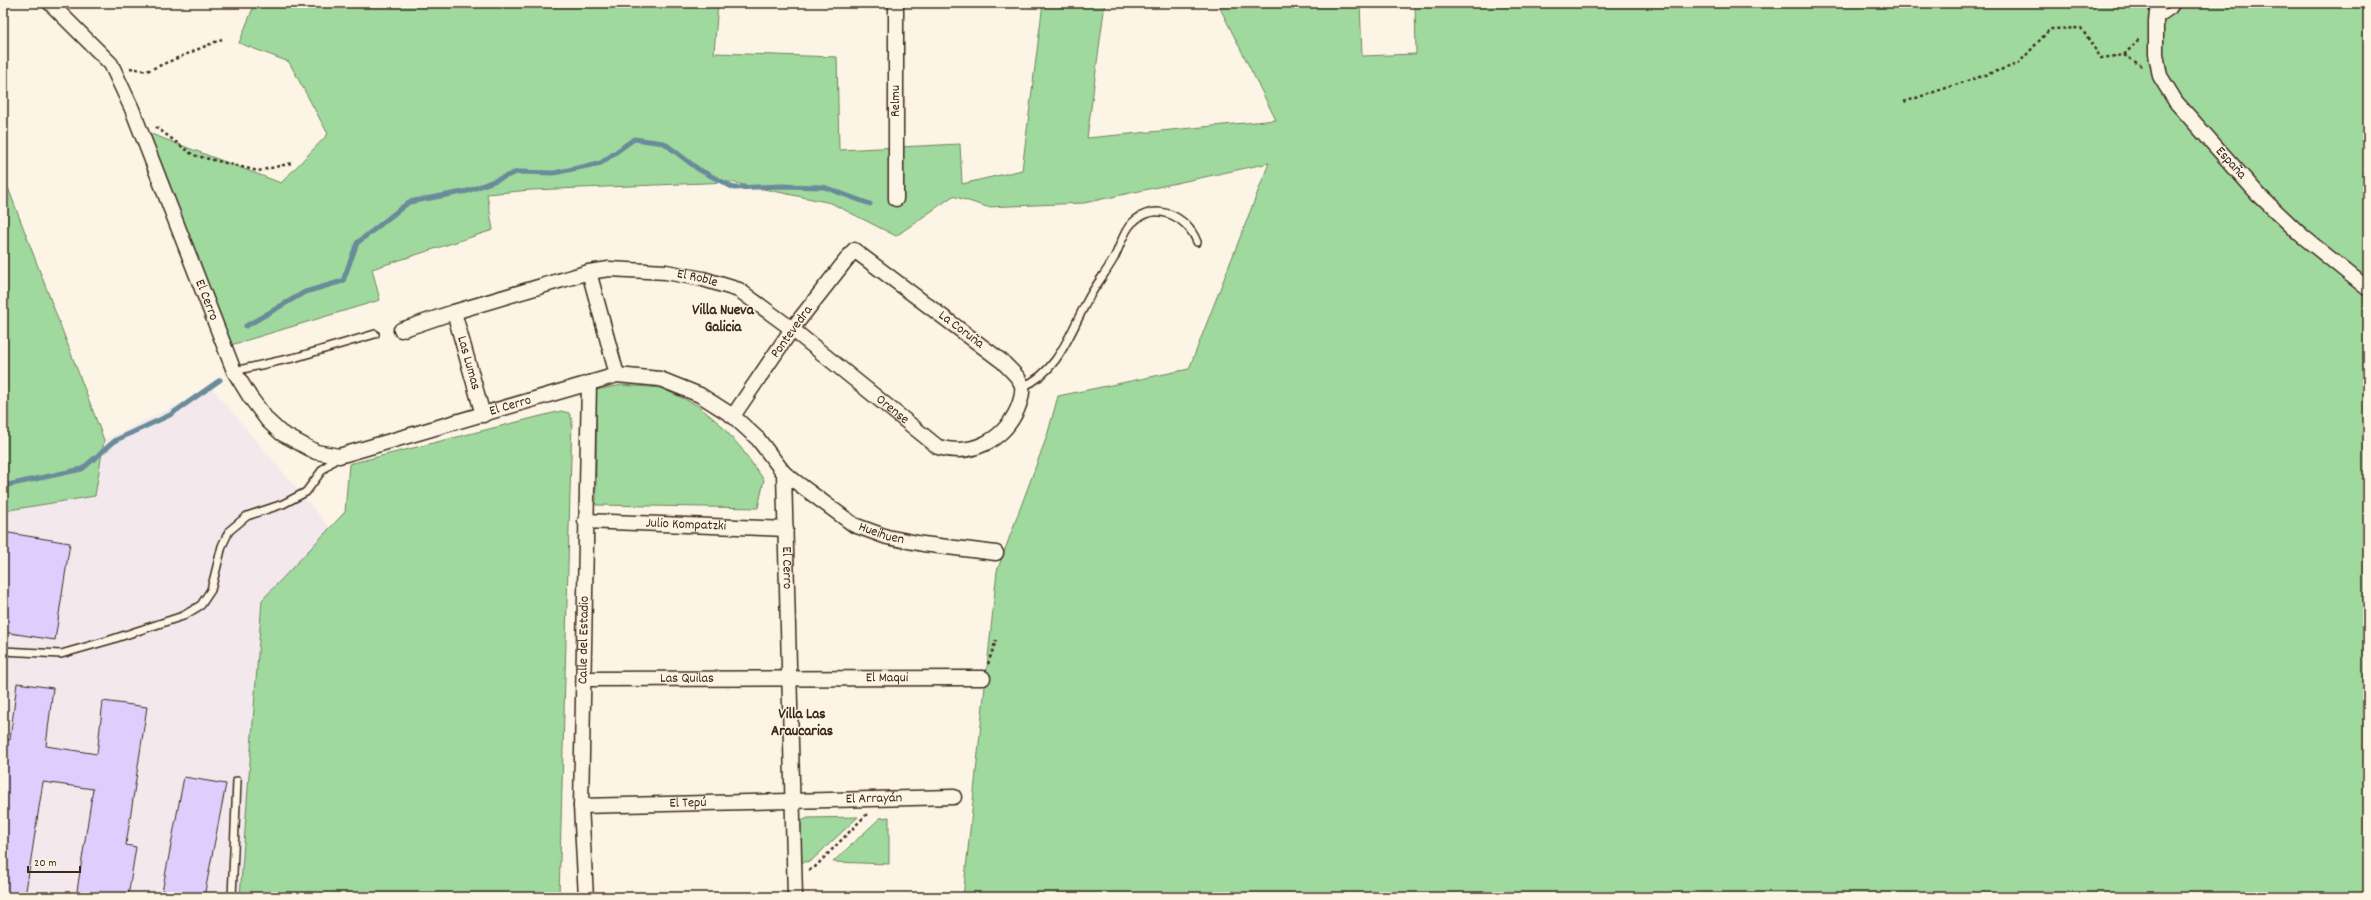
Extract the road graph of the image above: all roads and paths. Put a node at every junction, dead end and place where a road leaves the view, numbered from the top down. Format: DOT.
graph roads {
  1 [pos="50,3"];
  2 [pos="896,3"];
  3 [pos="2158,3"];
  4 [pos="2177,3"];
  5 [pos="2156,21"];
  6 [pos="222,39"];
  7 [pos="111,64"];
  8 [pos="1904,102"];
  9 [pos="132,109"];
  10 [pos="292,163"];
  11 [pos="896,199"];
  12 [pos="1197,242"];
  13 [pos="854,250"];
  14 [pos="589,272"];
  15 [pos="2368,289"];
  16 [pos="454,312"];
  17 [pos="792,329"];
  18 [pos="401,330"];
  19 [pos="375,334"];
  20 [pos="234,371"];
  21 [pos="617,375"];
  22 [pos="589,383"];
  23 [pos="1022,387"];
  24 [pos="483,415"];
  25 [pos="733,416"];
  26 [pos="339,456"];
  27 [pos="784,473"];
  28 [pos="585,522"];
  29 [pos="786,529"];
  30 [pos="996,554"];
  31 [pos="996,640"];
  32 [pos="3,650"];
  33 [pos="790,678"];
  34 [pos="983,678"];
  35 [pos="584,679"];
  36 [pos="237,781"];
  37 [pos="954,797"];
  38 [pos="883,798"];
  39 [pos="794,801"];
  40 [pos="581,806"];
  41 [pos="795,875"];
  42 [pos="232,897"];
  43 [pos="586,897"];
  44 [pos="795,897"];
  1 -- 7 [label="street, El Cerro"];
  2 -- 11 [label="street, Relmu"];
  3 -- 5 [label="street, España"];
  4 -- 5 [label="lane"];
  5 -- 8 [label="path"];
  5 -- 15 [label="street, España"];
  6 -- 7 [label="path"];
  7 -- 9 [label="street, El Cerro"];
  9 -- 10 [label="path"];
  9 -- 20 [label="street, El Cerro"];
  12 -- 23 [label="lane"];
  13 -- 17 [label="street, Pontevedra"];
  13 -- 23 [label="street, La Coruña"];
  14 -- 16 [label="street, El Roble"];
  14 -- 17 [label="street, El Roble"];
  14 -- 21 [label="street"];
  16 -- 18 [label="street, El Roble"];
  16 -- 24 [label="street, Las Lumas"];
  17 -- 23 [label="street, Orense"];
  17 -- 25 [label="street, Pontevedra"];
  19 -- 20 [label="lane"];
  20 -- 26 [label="street, El Cerro"];
  21 -- 22 [label="street, El Cerro"];
  21 -- 25 [label="street, El Cerro"];
  22 -- 24 [label="street, El Cerro"];
  22 -- 28 [label="street, Calle del Estadio"];
  24 -- 26 [label="street, El Cerro"];
  25 -- 27 [label="street, El Cerro"];
  26 -- 32 [label="lane"];
  27 -- 29 [label="street, El Cerro"];
  27 -- 30 [label="street, Hueihuen"];
  28 -- 29 [label="street, Julio Kompatzki"];
  28 -- 35 [label="street, Calle del Estadio"];
  29 -- 33 [label="street, El Cerro"];
  31 -- 34 [label="path"];
  33 -- 34 [label="street, El Maqui"];
  33 -- 35 [label="street, Las Quilas"];
  33 -- 39 [label="street, El Cerro"];
  35 -- 40 [label="street, Calle del Estadio"];
  36 -- 42 [label="lane"];
  37 -- 38 [label="street, El Arrayán"];
  38 -- 39 [label="street, El Arrayán"];
  38 -- 41 [label="path"];
  39 -- 40 [label="street, El Tepú"];
  39 -- 41 [label="street, El Cerro"];
  40 -- 43 [label="street, Calle del Estadio"];
  41 -- 44 [label="street, El Cerro"];
}
